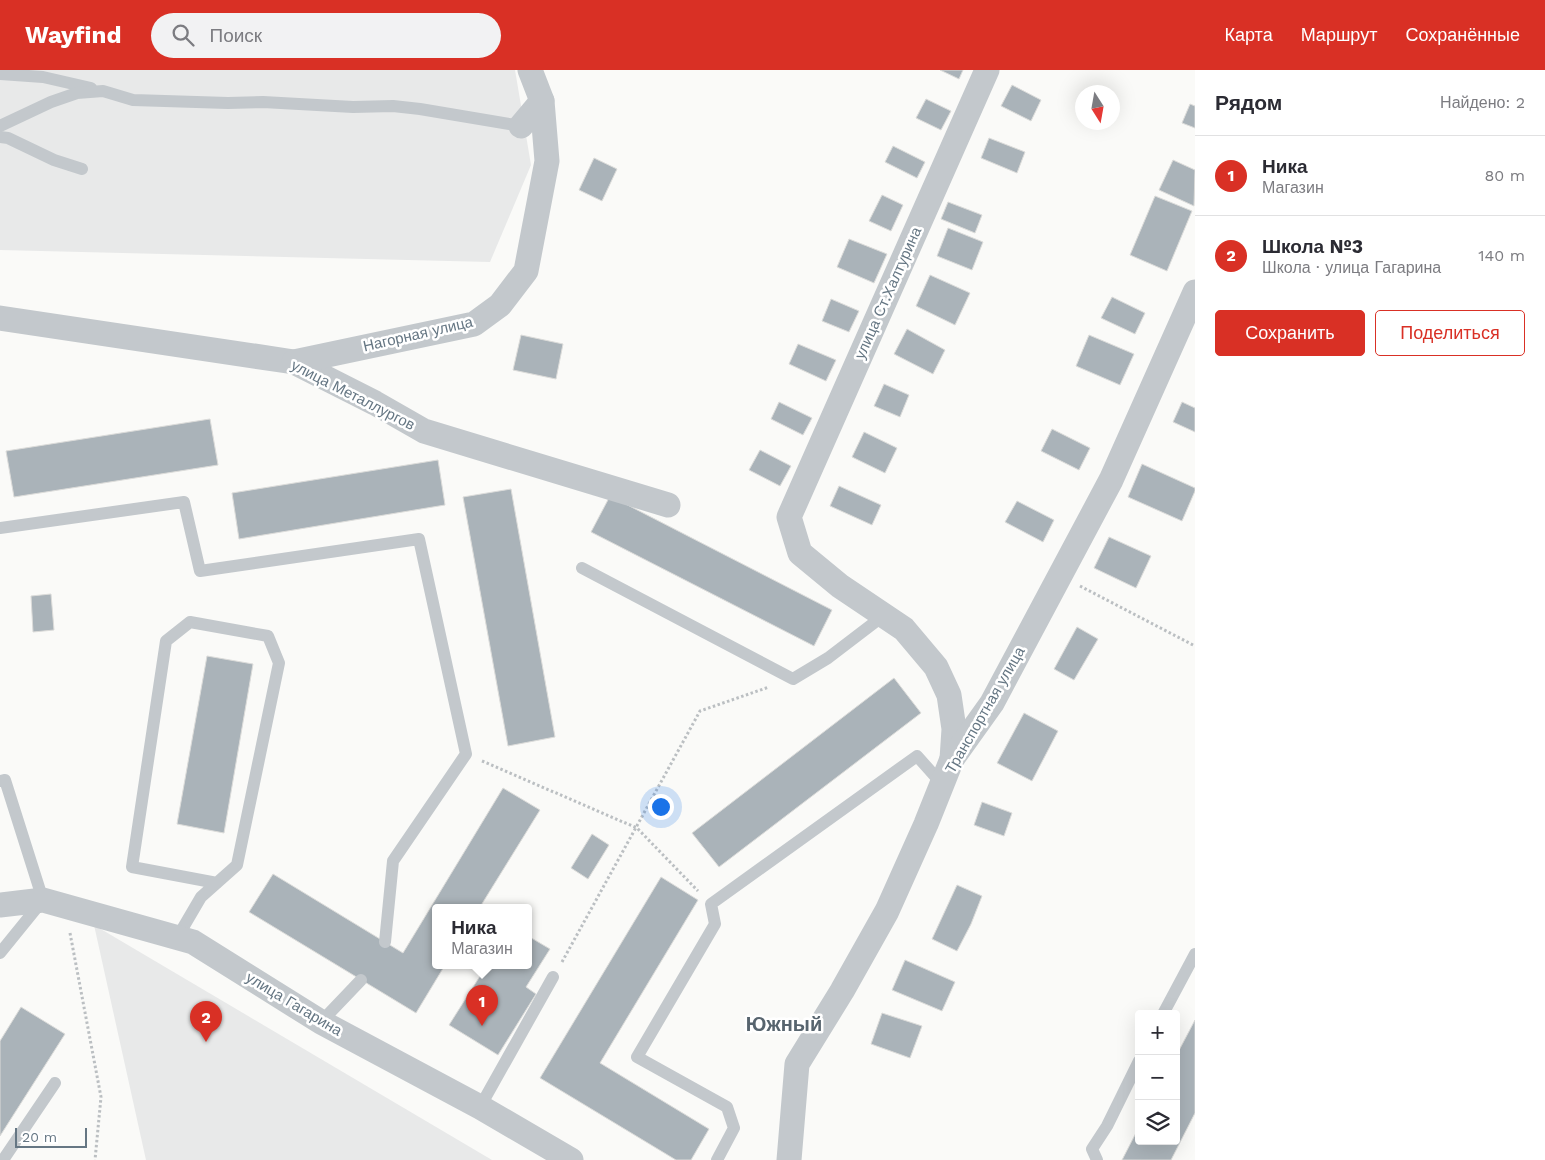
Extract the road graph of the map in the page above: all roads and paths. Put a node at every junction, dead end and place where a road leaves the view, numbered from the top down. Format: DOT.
graph roads {
  1 [pos="530,70"];
  2 [pos="986,70"];
  3 [pos="0,74"];
  4 [pos="103,91"];
  5 [pos="542,101"];
  6 [pos="0,126"];
  7 [pos="521,126"];
  8 [pos="0,137"];
  9 [pos="82,169"];
  10 [pos="1195,292"];
  11 [pos="0,318"];
  12 [pos="294,362"];
  13 [pos="668,505"];
  14 [pos="0,528"];
  15 [pos="582,568"];
  16 [pos="1060,576"];
  17 [pos="883,616"];
  18 [pos="1195,646"];
  19 [pos="793,679"];
  20 [pos="466,754"];
  21 [pos="952,759"];
  22 [pos="0,781"];
  23 [pos="942,784"];
  24 [pos="637,828"];
  25 [pos="217,883"];
  26 [pos="54,903"];
  27 [pos="710,904"];
  28 [pos="0,905"];
  29 [pos="177,938"];
  30 [pos="385,942"];
  31 [pos="0,953"];
  32 [pos="1195,954"];
  33 [pos="554,977"];
  34 [pos="361,980"];
  35 [pos="1165,1010"];
  36 [pos="321,1022"];
  37 [pos="1135,1070"];
  38 [pos="55,1083"];
  39 [pos="480,1106"];
  40 [pos="3,1160"];
  41 [pos="96,1160"];
  42 [pos="571,1160"];
  43 [pos="718,1160"];
  44 [pos="789,1160"];
  45 [pos="1096,1160"];
  1 -- 5 [label="street, Нагорная улица"];
  2 -- 17 [label="street, улица Ст.Халтурина"];
  3 -- 4 [label="lane"];
  4 -- 6 [label="lane"];
  4 -- 7 [label="lane"];
  5 -- 7 [label="street"];
  5 -- 12 [label="street, Нагорная улица"];
  8 -- 9 [label="lane"];
  10 -- 16 [label="street, Транспортная улица"];
  11 -- 12 [label="street, улица Металлургов"];
  12 -- 13 [label="street, улица Металлургов"];
  14 -- 20 [label="lane"];
  15 -- 19 [label="lane"];
  16 -- 18 [label="path"];
  16 -- 21 [label="street, Транспортная улица"];
  17 -- 19 [label="lane"];
  17 -- 21 [label="street"];
  19 -- 24 [label="path"];
  20 -- 24 [label="path"];
  20 -- 30 [label="lane"];
  21 -- 23 [label="street, Транспортная улица"];
  22 -- 26 [label="lane"];
  23 -- 27 [label="lane"];
  23 -- 44 [label="street, Транспортная улица"];
  24 -- 27 [label="path"];
  24 -- 33 [label="path"];
  25 -- 25 [label="lane"];
  25 -- 29 [label="lane"];
  26 -- 28 [label="street, улица Гагарина"];
  26 -- 29 [label="street, улица Гагарина"];
  26 -- 31 [label="lane"];
  26 -- 41 [label="path"];
  27 -- 43 [label="lane"];
  29 -- 36 [label="street, улица Гагарина"];
  32 -- 35 [label="lane"];
  33 -- 39 [label="lane"];
  34 -- 36 [label="lane"];
  36 -- 39 [label="street, улица Гагарина"];
  37 -- 45 [label="lane"];
  38 -- 40 [label="lane"];
  39 -- 42 [label="street, улица Гагарина"];
}
